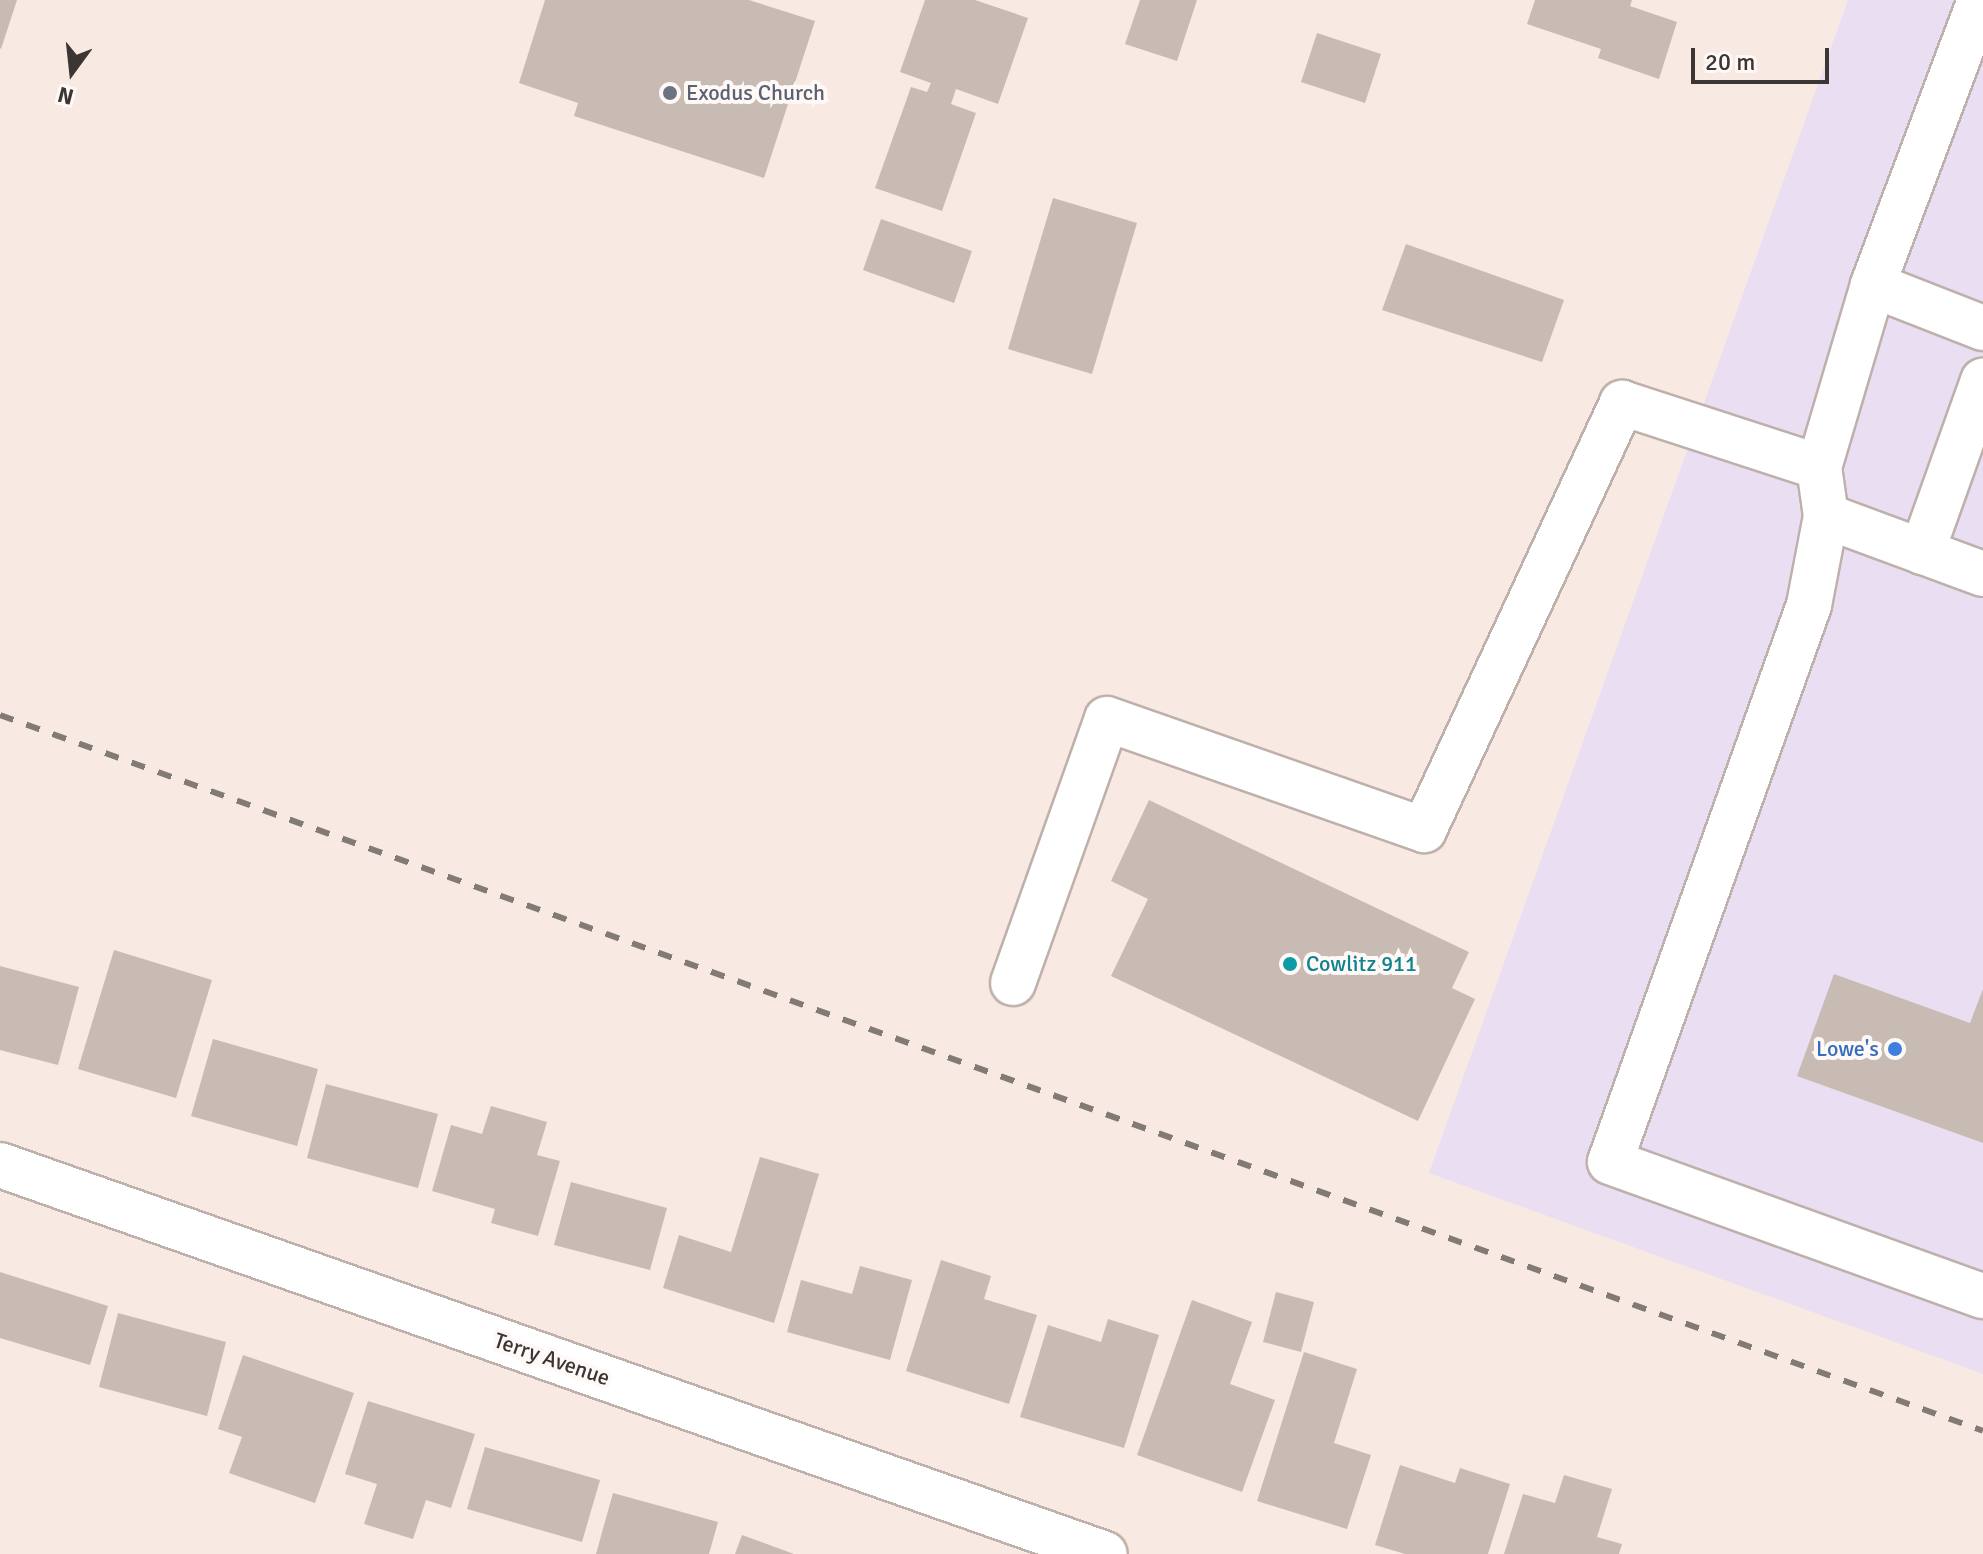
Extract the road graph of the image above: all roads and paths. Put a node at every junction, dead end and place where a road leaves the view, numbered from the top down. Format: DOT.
graph roads {
  1 [pos="1980,0"];
  2 [pos="1873,285"];
  3 [pos="1983,328"];
  4 [pos="1983,381"];
  5 [pos="1819,467"];
  6 [pos="1826,516"];
  7 [pos="1922,552"];
  8 [pos="1983,574"];
  9 [pos="1013,983"];
  10 [pos="0,1165"];
  11 [pos="1983,1296"];
  12 [pos="1105,1554"];
  1 -- 2 [label="street"];
  2 -- 3 [label="street"];
  2 -- 5 [label="street"];
  4 -- 7 [label="street"];
  5 -- 6 [label="street"];
  5 -- 9 [label="street"];
  6 -- 7 [label="street"];
  6 -- 11 [label="street"];
  7 -- 8 [label="street"];
  10 -- 12 [label="street, Terry Avenue"];
}
